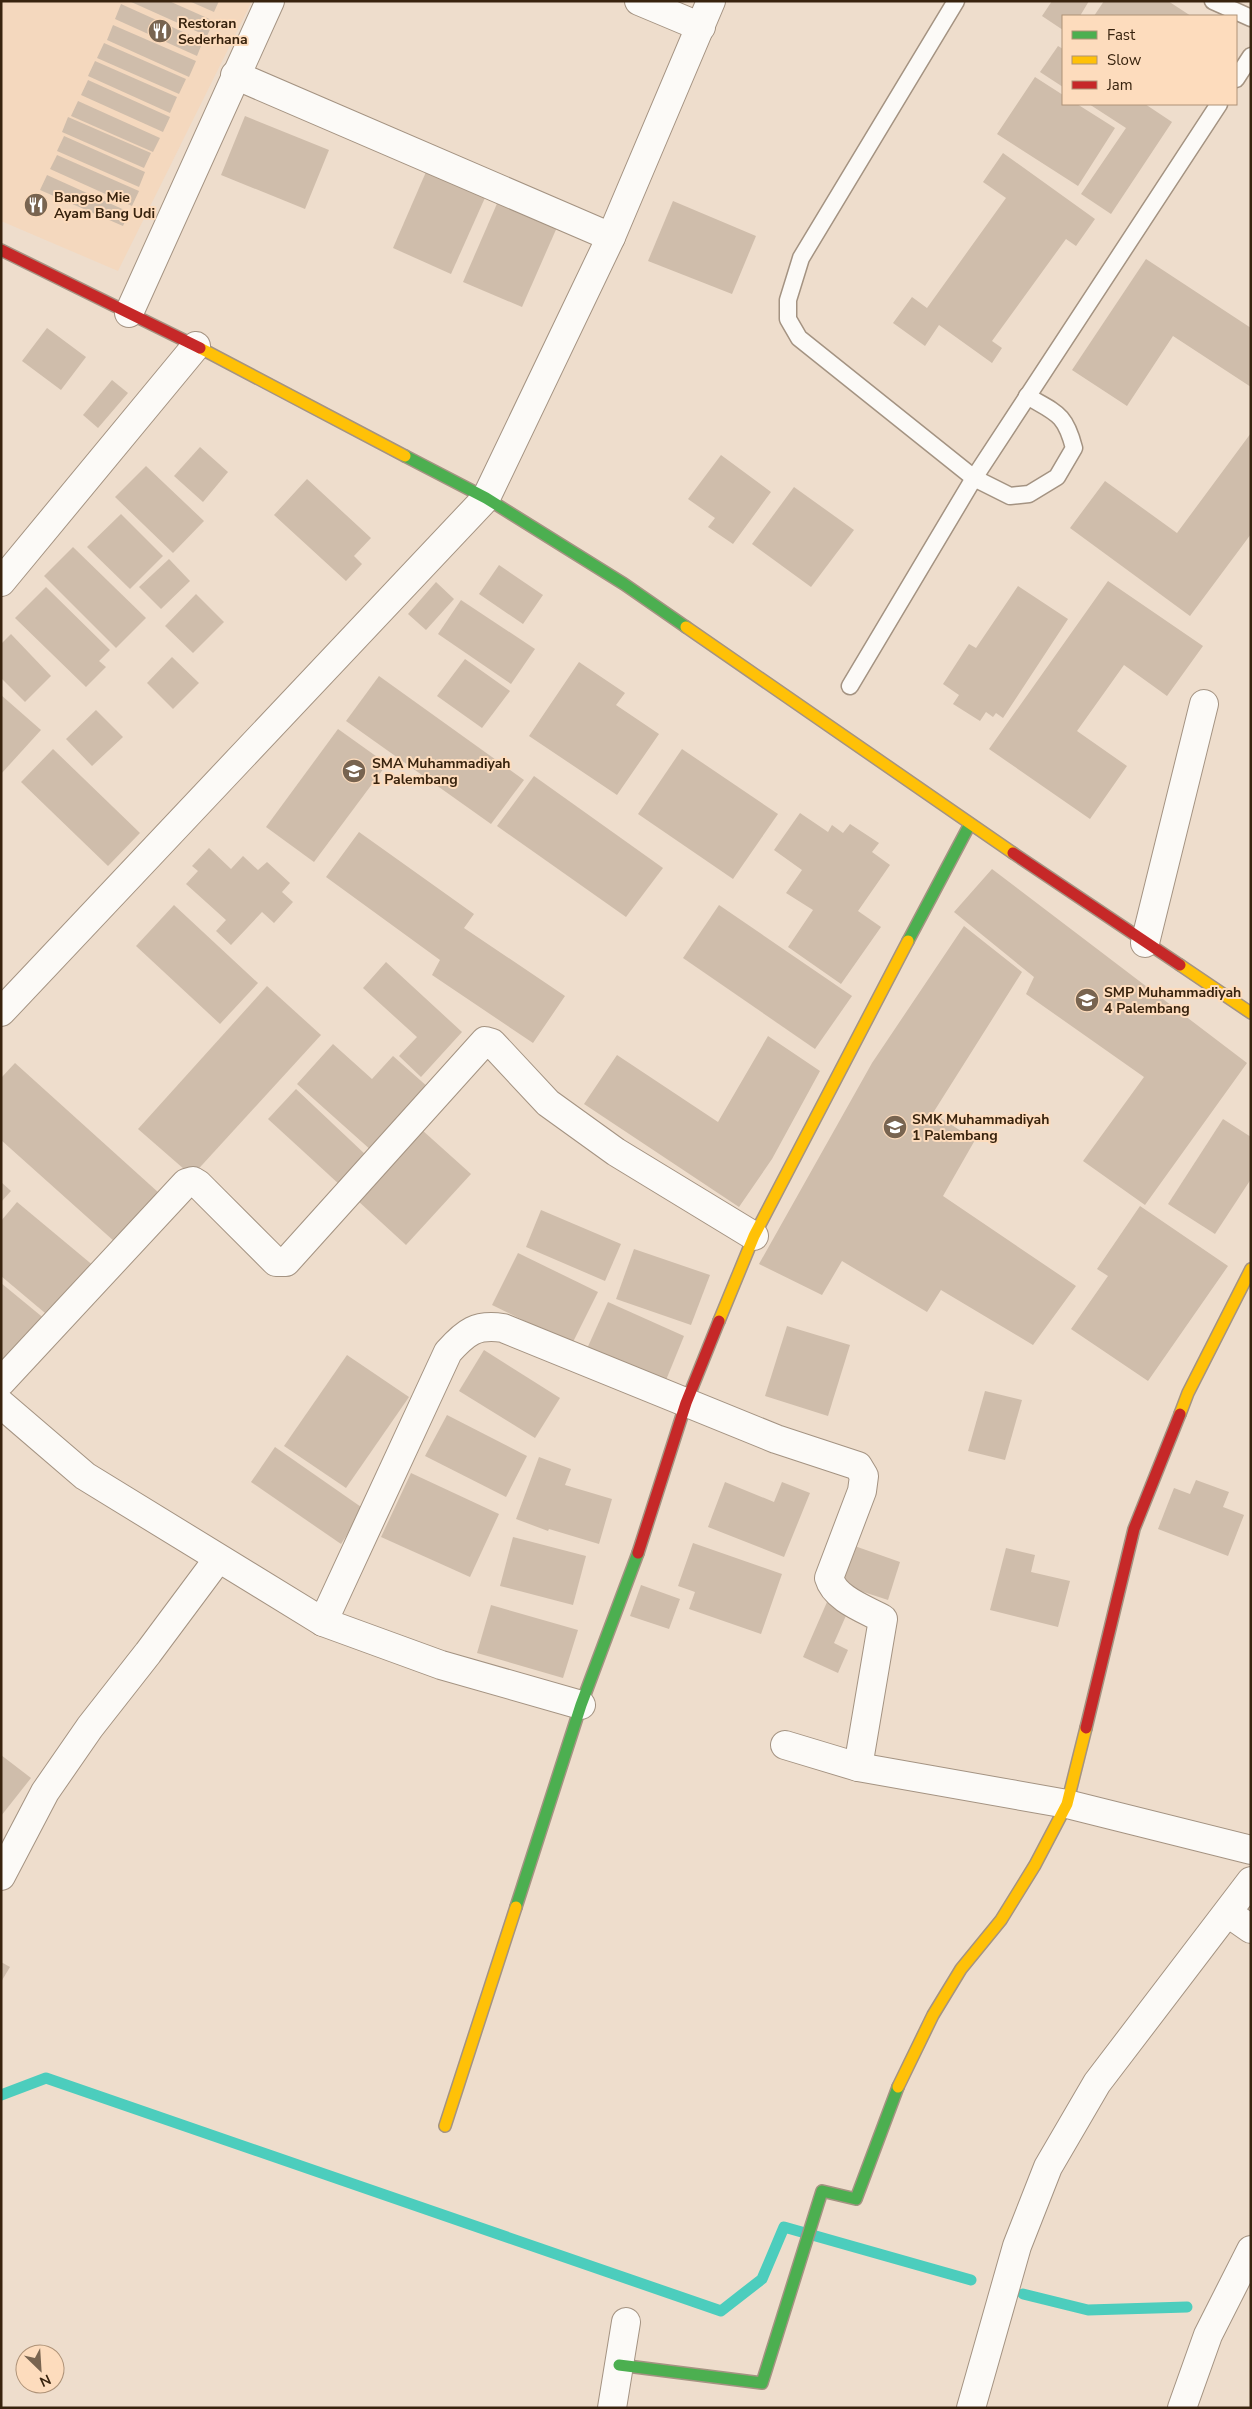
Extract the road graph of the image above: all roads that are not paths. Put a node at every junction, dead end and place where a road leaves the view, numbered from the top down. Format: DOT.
graph roads {
  1 [pos="270,1"];
  2 [pos="639,1"];
  3 [pos="711,1"];
  4 [pos="956,1"];
  5 [pos="1213,1"];
  6 [pos="1251,18"];
  7 [pos="701,27"];
  8 [pos="1251,56"];
  9 [pos="235,76"];
  10 [pos="1237,77"];
  11 [pos="1218,105"];
  12 [pos="611,237"];
  13 [pos="1,250"];
  14 [pos="129,313"];
  15 [pos="196,346"];
  16 [pos="1028,396"];
  17 [pos="974,478"];
  18 [pos="486,498"];
  19 [pos="1,582"];
  20 [pos="850,686"];
  21 [pos="1204,704"];
  22 [pos="970,824"];
  23 [pos="1145,943"];
  24 [pos="1,1012"];
  25 [pos="1251,1014"];
  26 [pos="754,1236"];
  27 [pos="1251,1269"];
  28 [pos="1,1382"];
  29 [pos="686,1403"];
  30 [pos="1,1404"];
  31 [pos="218,1559"];
  32 [pos="323,1622"];
  33 [pos="580,1705"];
  34 [pos="785,1745"];
  35 [pos="858,1767"];
  36 [pos="1068,1804"];
  37 [pos="1251,1850"];
  38 [pos="1,1876"];
  39 [pos="1251,1881"];
  40 [pos="1228,1914"];
  41 [pos="1251,1929"];
  42 [pos="445,2126"];
  43 [pos="1251,2250"];
  44 [pos="626,2322"];
  45 [pos="619,2365"];
  46 [pos="612,2408"];
  47 [pos="971,2408"];
  48 [pos="1182,2408"];
  1 -- 9 [label="street"];
  2 -- 7 [label="street"];
  3 -- 7 [label="street"];
  4 -- 17 [label="lane"];
  5 -- 6 [label="lane"];
  7 -- 12 [label="street"];
  8 -- 10 [label="lane"];
  9 -- 12 [label="street"];
  9 -- 14 [label="street"];
  11 -- 16 [label="lane"];
  12 -- 18 [label="street"];
  13 -- 14 [label="street"];
  14 -- 15 [label="street"];
  15 -- 18 [label="street"];
  15 -- 19 [label="street"];
  16 -- 17 [label="lane"];
  16 -- 17 [label="lane"];
  17 -- 20 [label="lane"];
  18 -- 22 [label="street"];
  18 -- 24 [label="street"];
  21 -- 23 [label="street"];
  22 -- 23 [label="street"];
  22 -- 26 [label="street"];
  23 -- 25 [label="street"];
  26 -- 28 [label="street"];
  26 -- 29 [label="street"];
  27 -- 36 [label="street"];
  29 -- 32 [label="street"];
  29 -- 33 [label="street"];
  29 -- 35 [label="street"];
  30 -- 31 [label="street"];
  31 -- 32 [label="street"];
  31 -- 38 [label="street"];
  32 -- 33 [label="street"];
  33 -- 42 [label="street"];
  34 -- 35 [label="street"];
  35 -- 36 [label="street"];
  36 -- 37 [label="street"];
  36 -- 45 [label="street"];
  39 -- 40 [label="street"];
  40 -- 41 [label="street"];
  40 -- 47 [label="street"];
  43 -- 48 [label="street"];
  44 -- 45 [label="street"];
  45 -- 46 [label="street"];
}
